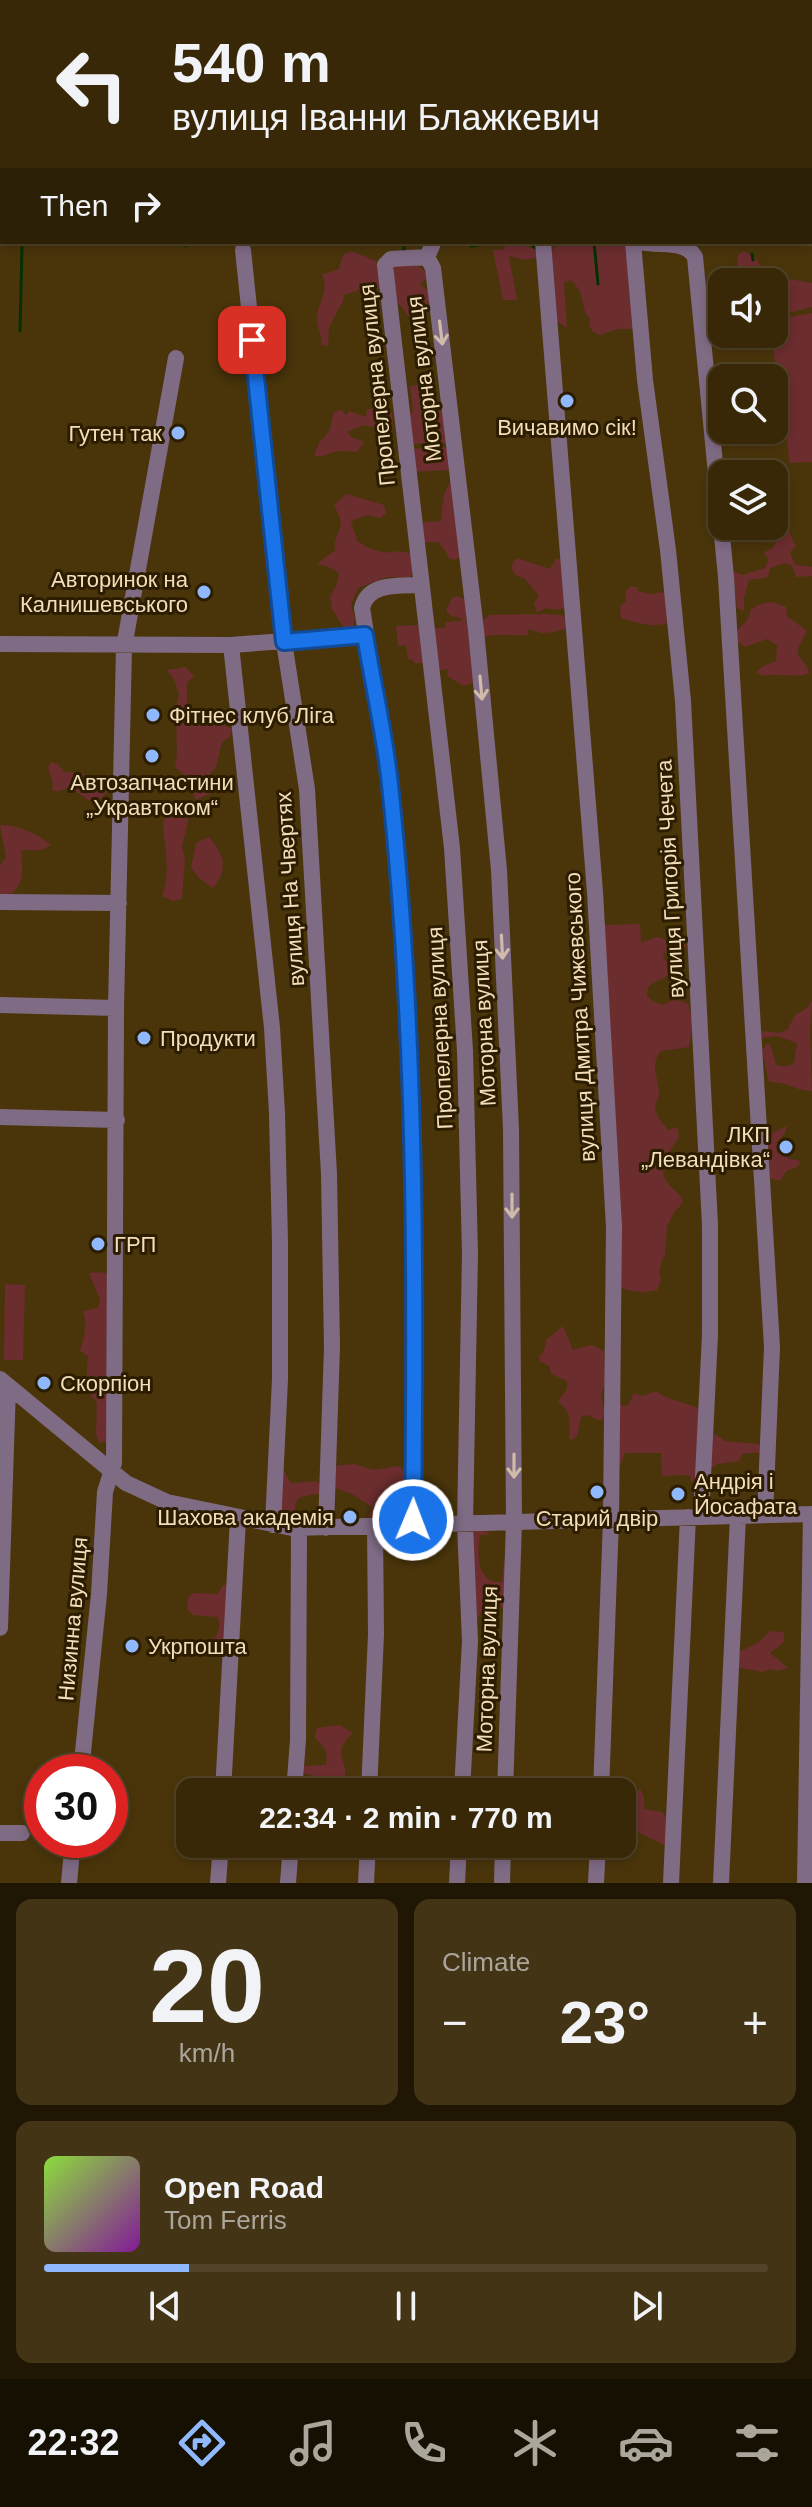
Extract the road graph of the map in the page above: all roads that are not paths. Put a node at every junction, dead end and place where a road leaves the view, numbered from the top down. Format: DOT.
graph roads {
  1 [pos="543,244"];
  2 [pos="633,244"];
  3 [pos="650,244"];
  4 [pos="678,244"];
  5 [pos="678,244"];
  6 [pos="243,250"];
  7 [pos="385,265"];
  8 [pos="176,358"];
  9 [pos="421,585"];
  10 [pos="365,635"];
  11 [pos="284,642"];
  12 [pos="0,644"];
  13 [pos="231,645"];
  14 [pos="124,647"];
  15 [pos="0,902"];
  16 [pos="119,903"];
  17 [pos="0,1005"];
  18 [pos="116,1008"];
  19 [pos="0,1117"];
  20 [pos="117,1120"];
  21 [pos="4,1383"];
  22 [pos="112,1471"];
  23 [pos="812,1514"];
  24 [pos="765,1515"];
  25 [pos="738,1516"];
  26 [pos="695,1517"];
  27 [pos="238,1519"];
  28 [pos="611,1519"];
  29 [pos="514,1522"];
  30 [pos="465,1524"];
  31 [pos="273,1525"];
  32 [pos="413,1525"];
  33 [pos="375,1526"];
  34 [pos="326,1528"];
  35 [pos="299,1529"];
  36 [pos="0,1628"];
  37 [pos="83,1754"];
  38 [pos="224,1778"];
  39 [pos="295,1778"];
  40 [pos="370,1778"];
  41 [pos="463,1778"];
  42 [pos="505,1778"];
  43 [pos="602,1778"];
  44 [pos="0,1833"];
  45 [pos="22,1833"];
  46 [pos="71,1858"];
  47 [pos="220,1858"];
  48 [pos="290,1858"];
  49 [pos="367,1858"];
  50 [pos="458,1858"];
  51 [pos="503,1858"];
  52 [pos="597,1858"];
  53 [pos="69,1883"];
  54 [pos="218,1883"];
  55 [pos="288,1883"];
  56 [pos="366,1883"];
  57 [pos="457,1883"];
  58 [pos="502,1883"];
  59 [pos="596,1883"];
  60 [pos="671,1883"];
  61 [pos="721,1883"];
  62 [pos="805,1883"];
  1 -- 28 [label="street, вулиця Дмитра Чижевського"];
  2 -- 26 [label="street, вулиця Григорія Чечета"];
  3 -- 4 [label="street"];
  5 -- 24 [label="street"];
  6 -- 11 [label="street, вулиця На Чвертях"];
  7 -- 9 [label="street, Пропелерна вулиця"];
  7 -- 29 [label="street, Моторна вулиця, one-way"];
  8 -- 14 [label="street, Низинна вулиця"];
  9 -- 10 [label="street"];
  9 -- 30 [label="street, Пропелерна вулиця"];
  10 -- 11 [label="street"];
  10 -- 32 [label="street"];
  11 -- 13 [label="street"];
  11 -- 34 [label="street, вулиця На Чвертях"];
  12 -- 14 [label="street"];
  13 -- 14 [label="street"];
  13 -- 31 [label="street"];
  14 -- 16 [label="street, Низинна вулиця"];
  15 -- 16 [label="street"];
  16 -- 18 [label="street, Низинна вулиця"];
  17 -- 18 [label="street"];
  18 -- 20 [label="street, Низинна вулиця"];
  19 -- 20 [label="street"];
  20 -- 22 [label="street, Низинна вулиця"];
  21 -- 22 [label="street"];
  21 -- 36 [label="street"];
  22 -- 27 [label="street"];
  22 -- 37 [label="street, Низинна вулиця"];
  23 -- 24 [label="street"];
  23 -- 62 [label="street"];
  24 -- 25 [label="street"];
  25 -- 26 [label="street"];
  25 -- 61 [label="street"];
  26 -- 28 [label="street"];
  26 -- 60 [label="street, вулиця Григорія Чечета"];
  27 -- 31 [label="street"];
  27 -- 38 [label="street"];
  28 -- 29 [label="street"];
  28 -- 43 [label="street, вулиця Дмитра Чижевського"];
  29 -- 30 [label="street"];
  29 -- 42 [label="street, Моторна вулиця"];
  30 -- 32 [label="street"];
  30 -- 41 [label="street, Пропелерна вулиця"];
  31 -- 35 [label="street"];
  32 -- 33 [label="street"];
  33 -- 34 [label="street"];
  33 -- 40 [label="street"];
  34 -- 35 [label="street"];
  35 -- 39 [label="street"];
  44 -- 45 [label="street"];
  46 -- 53 [label="street"];
  47 -- 54 [label="street"];
  48 -- 55 [label="street"];
  49 -- 56 [label="street"];
  50 -- 57 [label="street"];
  51 -- 58 [label="street"];
  52 -- 59 [label="street"];
}
